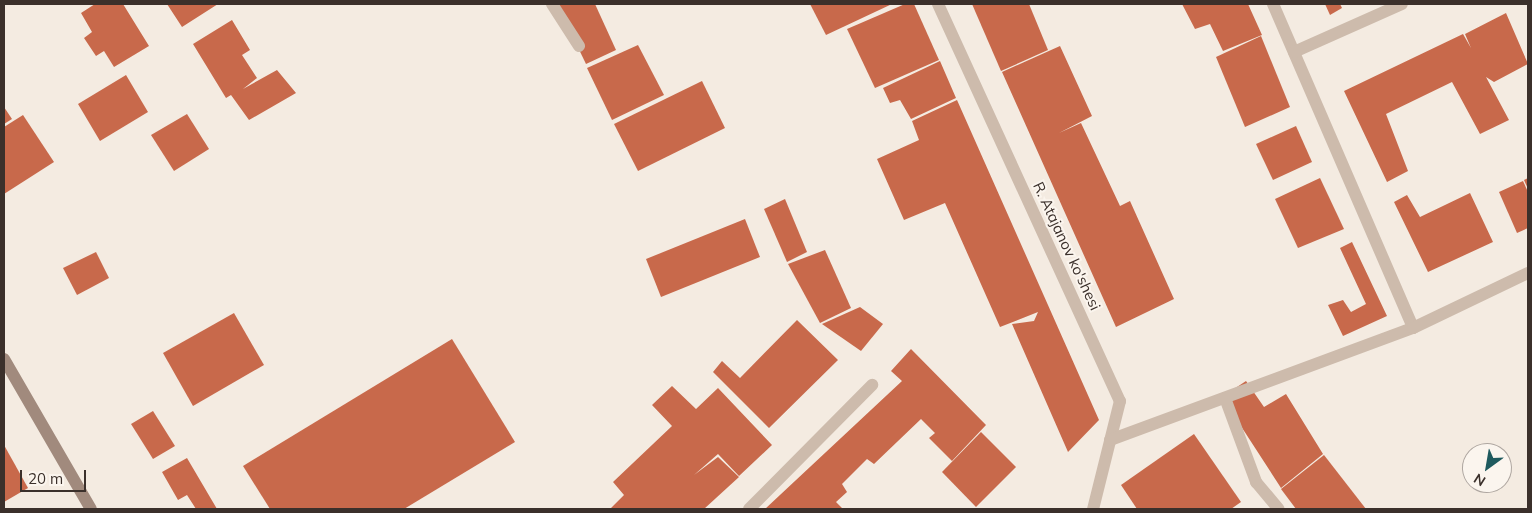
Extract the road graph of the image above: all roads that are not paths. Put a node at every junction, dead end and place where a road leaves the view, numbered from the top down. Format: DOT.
graph roads {
  1 [pos="552,4"];
  2 [pos="938,4"];
  3 [pos="1273,4"];
  4 [pos="1402,4"];
  5 [pos="579,46"];
  6 [pos="1294,52"];
  7 [pos="1528,273"];
  8 [pos="1414,328"];
  9 [pos="4,358"];
  10 [pos="872,385"];
  11 [pos="1225,398"];
  12 [pos="1110,440"];
  13 [pos="91,509"];
  14 [pos="748,509"];
  15 [pos="1093,509"];
  16 [pos="1279,509"];
  1 -- 5 [label="street"];
  2 -- 12 [label="street, R. Atajanov ko'shesi"];
  3 -- 6 [label="street"];
  4 -- 6 [label="street"];
  6 -- 8 [label="street"];
  7 -- 8 [label="street"];
  8 -- 11 [label="street"];
  9 -- 13 [label="street"];
  10 -- 14 [label="street"];
  11 -- 12 [label="street"];
  11 -- 16 [label="street"];
  12 -- 15 [label="street, R. Atajanov ko'shesi"];
}
